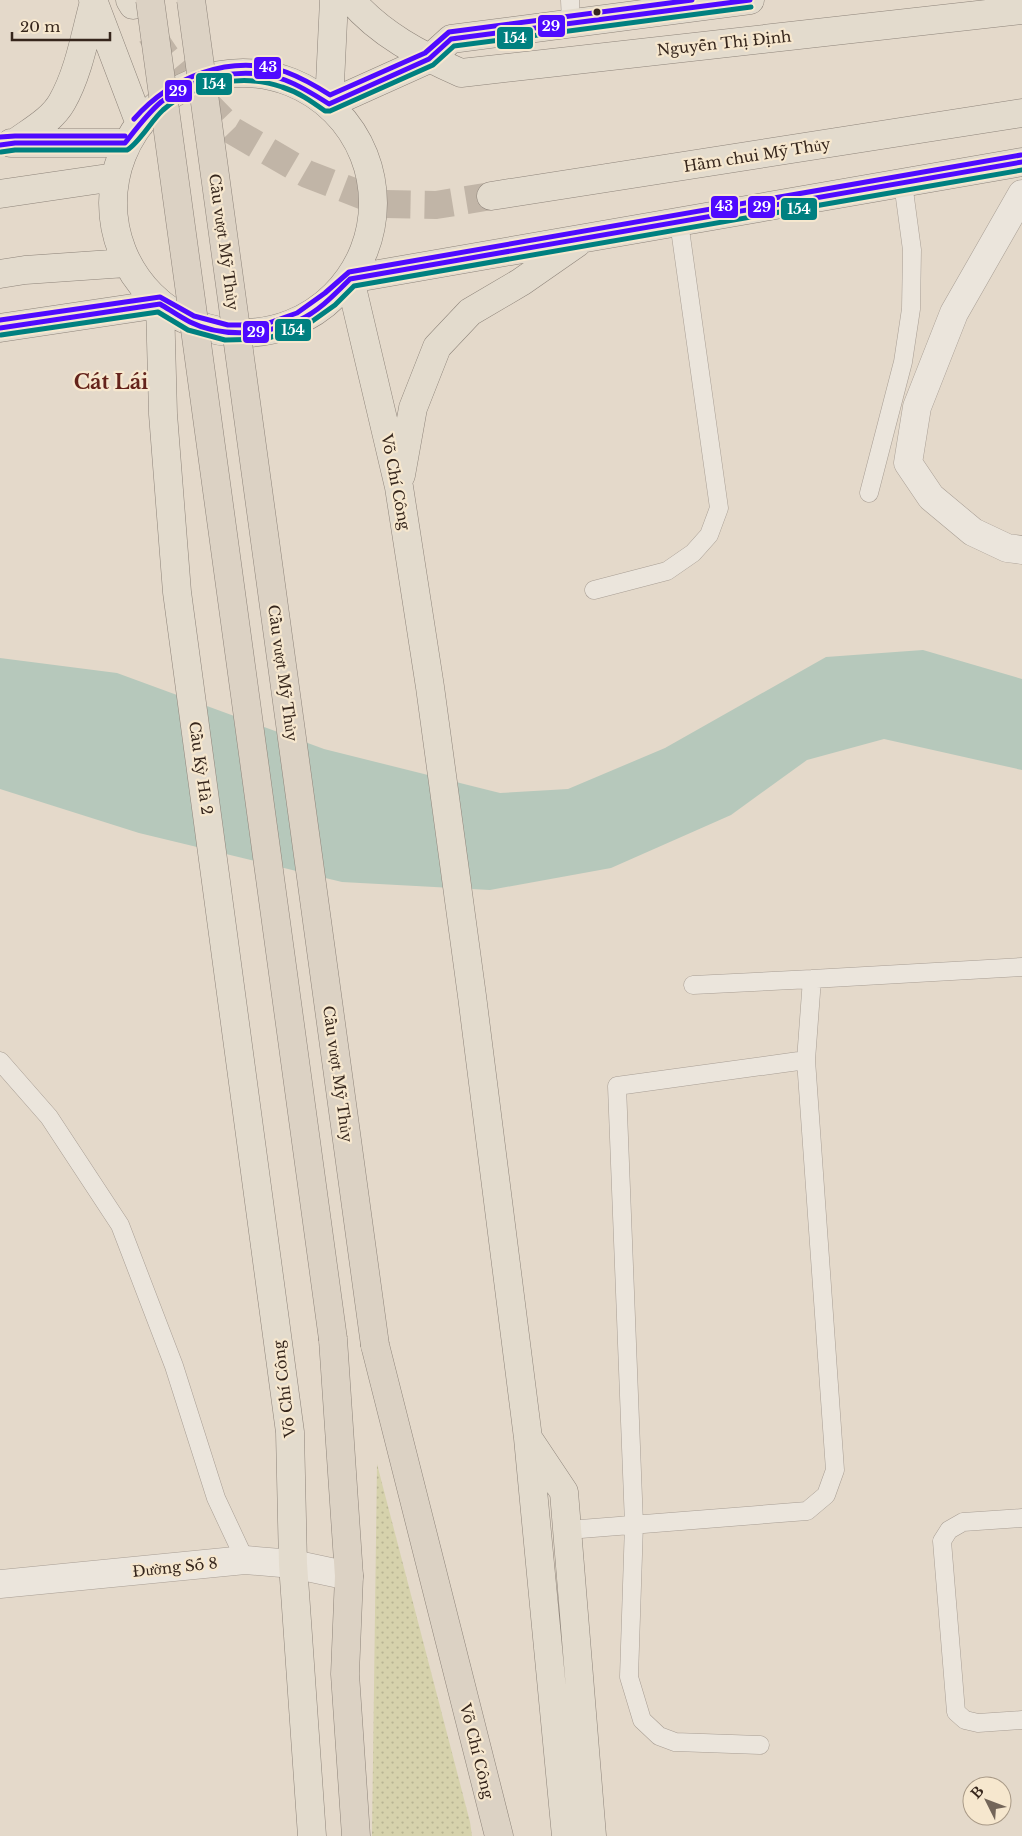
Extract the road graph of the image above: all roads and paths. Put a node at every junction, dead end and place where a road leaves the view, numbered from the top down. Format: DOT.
graph roads {
  1 [pos="191,0"];
  2 [pos="334,0"];
  3 [pos="351,0"];
  4 [pos="93,1"];
  5 [pos="740,1"];
  6 [pos="138,2"];
  7 [pos="1022,10"];
  8 [pos="570,11"];
  9 [pos="429,59"];
  10 [pos="329,104"];
  11 [pos="1022,113"];
  12 [pos="132,133"];
  13 [pos="7,144"];
  14 [pos="1022,162"];
  15 [pos="115,177"];
  16 [pos="903,183"];
  17 [pos="0,194"];
  18 [pos="1022,194"];
  19 [pos="491,196"];
  20 [pos="679,222"];
  21 [pos="585,238"];
  22 [pos="126,263"];
  23 [pos="0,274"];
  24 [pos="350,279"];
  25 [pos="160,304"];
  26 [pos="0,329"];
  27 [pos="399,487"];
  28 [pos="869,493"];
  29 [pos="1022,550"];
  30 [pos="594,590"];
  31 [pos="225,944"];
  32 [pos="1022,967"];
  33 [pos="812,979"];
  34 [pos="693,985"];
  35 [pos="806,1060"];
  36 [pos="0,1061"];
  37 [pos="375,1345"];
  38 [pos="528,1438"];
  39 [pos="1022,1518"];
  40 [pos="634,1524"];
  41 [pos="568,1530"];
  42 [pos="245,1560"];
  43 [pos="293,1564"];
  44 [pos="349,1576"];
  45 [pos="0,1584"];
  46 [pos="1022,1720"];
  47 [pos="760,1745"];
  48 [pos="312,1836"];
  49 [pos="356,1836"];
  50 [pos="499,1836"];
  51 [pos="566,1836"];
  52 [pos="592,1836"];
  1 -- 37 [label="highway, Cầu vượt Mỹ Thủy, bridge"];
  2 -- 10 [label="main road"];
  3 -- 9 [label="main road, Nguyễn Thị Định"];
  4 -- 12 [label="main road"];
  4 -- 13 [label="main road"];
  5 -- 8 [label="main road"];
  6 -- 44 [label="highway, bridge"];
  7 -- 9 [label="main road, Nguyễn Thị Định"];
  8 -- 9 [label="main road"];
  9 -- 10 [label="main road"];
  10 -- 12 [label="main road"];
  10 -- 24 [label="main road"];
  11 -- 19 [label="main road, Hầm chui Mỹ Thủy"];
  12 -- 13 [label="main road"];
  12 -- 15 [label="main road"];
  14 -- 16 [label="main road"];
  15 -- 17 [label="main road"];
  15 -- 22 [label="main road"];
  16 -- 20 [label="main road"];
  16 -- 28 [label="lane"];
  18 -- 29 [label="street"];
  20 -- 21 [label="main road"];
  20 -- 30 [label="lane"];
  21 -- 24 [label="main road"];
  21 -- 27 [label="main road"];
  22 -- 23 [label="main road"];
  22 -- 25 [label="main road"];
  24 -- 25 [label="main road"];
  24 -- 27 [label="main road, Võ Chí Công"];
  25 -- 26 [label="main road"];
  25 -- 31 [label="main road, Cầu Kỳ Hà 2"];
  27 -- 38 [label="main road, Võ Chí Công"];
  31 -- 43 [label="main road, Võ Chí Công"];
  32 -- 33 [label="lane"];
  33 -- 34 [label="lane"];
  33 -- 35 [label="lane"];
  35 -- 40 [label="lane"];
  35 -- 40 [label="lane"];
  36 -- 42 [label="lane"];
  37 -- 50 [label="highway, Võ Chí Công"];
  38 -- 41 [label="main road"];
  38 -- 51 [label="main road"];
  39 -- 46 [label="lane"];
  40 -- 41 [label="lane"];
  40 -- 47 [label="lane"];
  41 -- 52 [label="main road"];
  42 -- 43 [label="street, Đường Số 8"];
  42 -- 45 [label="street, Đường Số 8"];
  43 -- 44 [label="street, Đường Số 8"];
  43 -- 48 [label="main road, Võ Chí Công"];
  44 -- 49 [label="highway"];
}
